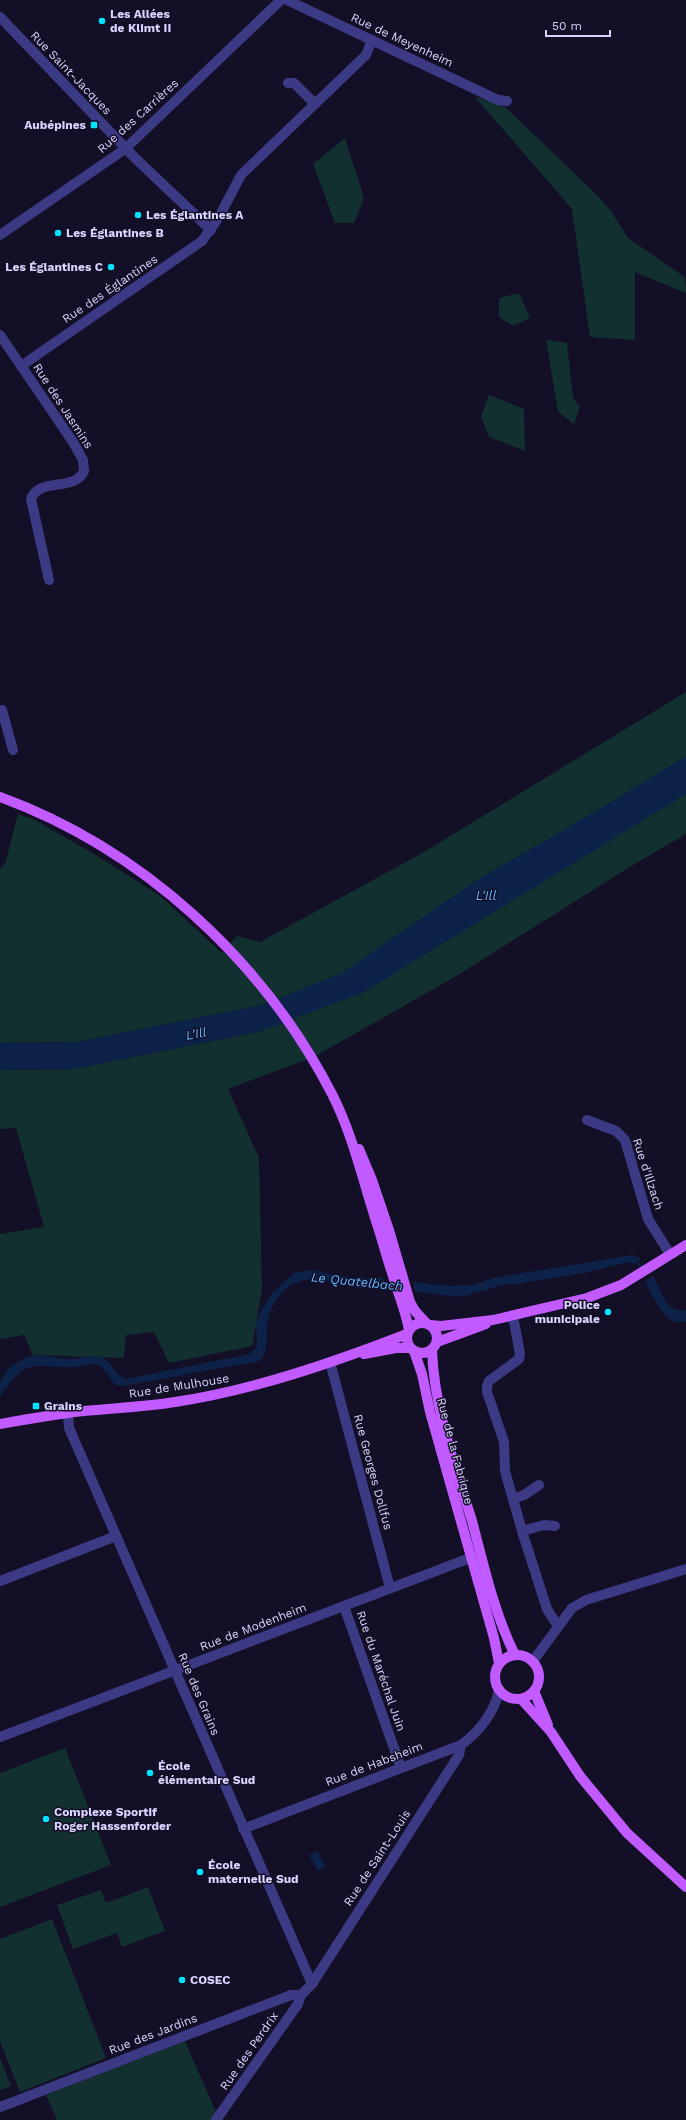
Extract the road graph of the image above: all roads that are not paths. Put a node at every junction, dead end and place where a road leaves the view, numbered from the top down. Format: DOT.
graph roads {
  1 [pos="281,0"];
  2 [pos="286,0"];
  3 [pos="0,17"];
  4 [pos="372,40"];
  5 [pos="288,83"];
  6 [pos="507,101"];
  7 [pos="314,104"];
  8 [pos="125,149"];
  9 [pos="210,230"];
  10 [pos="0,235"];
  11 [pos="0,335"];
  12 [pos="21,366"];
  13 [pos="49,580"];
  14 [pos="4,710"];
  15 [pos="13,750"];
  16 [pos="0,797"];
  17 [pos="586,1120"];
  18 [pos="686,1245"];
  19 [pos="670,1254"];
  20 [pos="403,1295"];
  21 [pos="513,1316"];
  22 [pos="493,1320"];
  23 [pos="428,1324"];
  24 [pos="408,1332"];
  25 [pos="434,1346"];
  26 [pos="412,1349"];
  27 [pos="358,1354"];
  28 [pos="330,1362"];
  29 [pos="68,1413"];
  30 [pos="0,1424"];
  31 [pos="539,1485"];
  32 [pos="513,1499"];
  33 [pos="555,1526"];
  34 [pos="522,1531"];
  35 [pos="116,1536"];
  36 [pos="480,1554"];
  37 [pos="470,1558"];
  38 [pos="686,1569"];
  39 [pos="0,1581"];
  40 [pos="390,1588"];
  41 [pos="344,1606"];
  42 [pos="558,1626"];
  43 [pos="515,1654"];
  44 [pos="533,1661"];
  45 [pos="499,1663"];
  46 [pos="175,1671"];
  47 [pos="499,1690"];
  48 [pos="534,1691"];
  49 [pos="507,1697"];
  50 [pos="521,1699"];
  51 [pos="497,1702"];
  52 [pos="551,1732"];
  53 [pos="0,1737"];
  54 [pos="461,1745"];
  55 [pos="402,1768"];
  56 [pos="243,1829"];
  57 [pos="686,1887"];
  58 [pos="312,1984"];
  59 [pos="301,1995"];
  60 [pos="0,2107"];
  61 [pos="216,2120"];
  1 -- 8 [label="street, Rue des Carrières"];
  2 -- 4 [label="street, Rue de Meyenheim"];
  3 -- 8 [label="street, Rue Saint-Jacques"];
  4 -- 6 [label="street, Rue de Meyenheim"];
  4 -- 7 [label="street, Rue des Églantines"];
  5 -- 7 [label="street"];
  7 -- 9 [label="street, Rue des Églantines"];
  8 -- 9 [label="street, Rue Saint-Jacques"];
  8 -- 10 [label="street, Rue des Carrières"];
  9 -- 12 [label="street, Rue des Églantines"];
  11 -- 12 [label="street, Rue des Jasmins"];
  12 -- 13 [label="street, Rue des Jasmins"];
  14 -- 15 [label="street"];
  16 -- 20 [label="main road"];
  17 -- 19 [label="street, Rue d'Illzach"];
  18 -- 19 [label="main road"];
  19 -- 21 [label="main road"];
  20 -- 23 [label="main road"];
  20 -- 24 [label="main road"];
  21 -- 22 [label="main road"];
  21 -- 32 [label="street"];
  22 -- 23 [label="main road"];
  22 -- 25 [label="main road"];
  23 -- 24 [label="main road"];
  23 -- 25 [label="main road"];
  24 -- 26 [label="main road"];
  24 -- 27 [label="main road, Rue de Mulhouse"];
  25 -- 26 [label="main road"];
  25 -- 36 [label="main road, Rue de la Fabrique"];
  26 -- 27 [label="main road, Rue de Mulhouse"];
  26 -- 37 [label="main road, Rue de la Fabrique"];
  27 -- 28 [label="main road, Rue de Mulhouse"];
  28 -- 29 [label="main road, Rue de Mulhouse"];
  28 -- 40 [label="street, Rue Georges Dollfus"];
  29 -- 30 [label="main road, Rue de Mulhouse"];
  29 -- 35 [label="street, Rue des Grains"];
  31 -- 32 [label="street"];
  32 -- 34 [label="street"];
  33 -- 34 [label="street"];
  34 -- 42 [label="street"];
  35 -- 39 [label="street"];
  35 -- 46 [label="street, Rue des Grains"];
  36 -- 37 [label="main road"];
  36 -- 43 [label="main road, Rue de la Fabrique"];
  37 -- 40 [label="street, Rue de Modenheim"];
  37 -- 45 [label="main road, Rue de la Fabrique"];
  38 -- 42 [label="street"];
  40 -- 41 [label="street, Rue de Modenheim"];
  41 -- 46 [label="street, Rue de Modenheim"];
  41 -- 55 [label="street, Rue du Maréchal Juin"];
  42 -- 44 [label="street"];
  43 -- 44 [label="main road"];
  43 -- 45 [label="main road"];
  44 -- 48 [label="main road"];
  45 -- 47 [label="main road"];
  46 -- 53 [label="street, Rue de Modenheim"];
  46 -- 56 [label="street, Rue des Grains"];
  47 -- 49 [label="main road"];
  47 -- 51 [label="street, Rue de Habsheim"];
  48 -- 50 [label="main road"];
  48 -- 52 [label="main road"];
  49 -- 50 [label="main road"];
  49 -- 51 [label="street, Rue de Habsheim"];
  50 -- 52 [label="main road"];
  51 -- 54 [label="street, Rue de Habsheim"];
  52 -- 57 [label="main road"];
  54 -- 55 [label="street, Rue de Habsheim"];
  54 -- 58 [label="street, Rue de Saint-Louis"];
  55 -- 56 [label="street, Rue de Habsheim"];
  56 -- 58 [label="street, Rue des Grains"];
  58 -- 59 [label="street"];
  59 -- 60 [label="street, Rue des Jardins"];
  59 -- 61 [label="street, Rue des Perdrix"];
}
